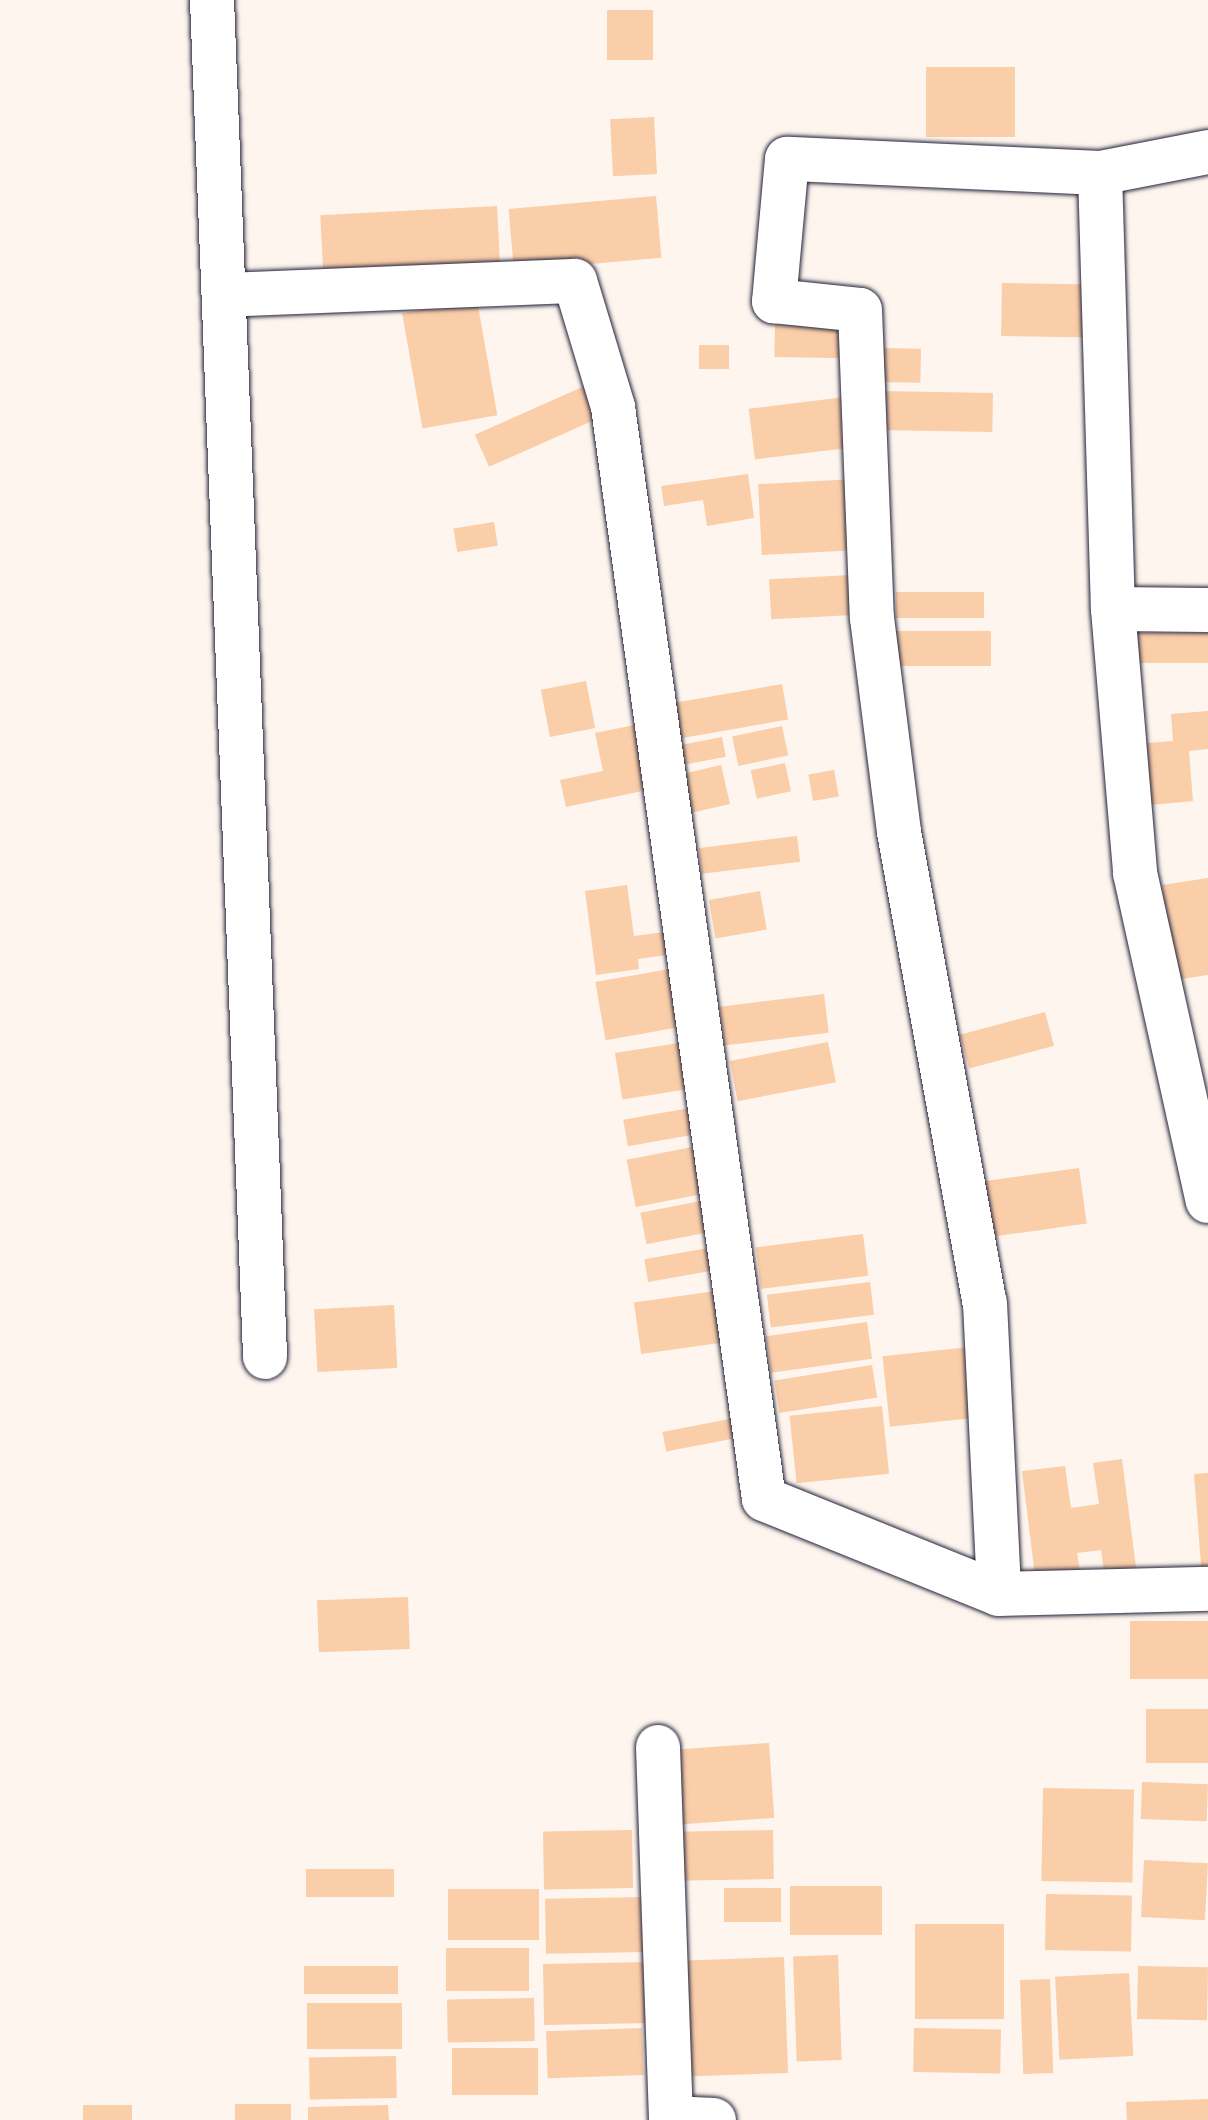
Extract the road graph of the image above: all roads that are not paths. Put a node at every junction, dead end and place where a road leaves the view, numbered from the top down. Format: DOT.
graph roads {
  1 [pos="212,0"];
  2 [pos="1208,152"];
  3 [pos="1100,173"];
  4 [pos="224,295"];
  5 [pos="1113,609"];
  6 [pos="1208,610"];
  7 [pos="1208,1201"];
  8 [pos="265,1357"];
  9 [pos="1208,1589"];
  10 [pos="999,1594"];
  11 [pos="658,1747"];
  12 [pos="714,2120"];
  1 -- 4 [label="street"];
  2 -- 3 [label="street"];
  3 -- 5 [label="street"];
  3 -- 10 [label="street"];
  4 -- 8 [label="street"];
  4 -- 10 [label="street"];
  5 -- 6 [label="street"];
  5 -- 7 [label="street"];
  9 -- 10 [label="street"];
  11 -- 12 [label="street"];
}
